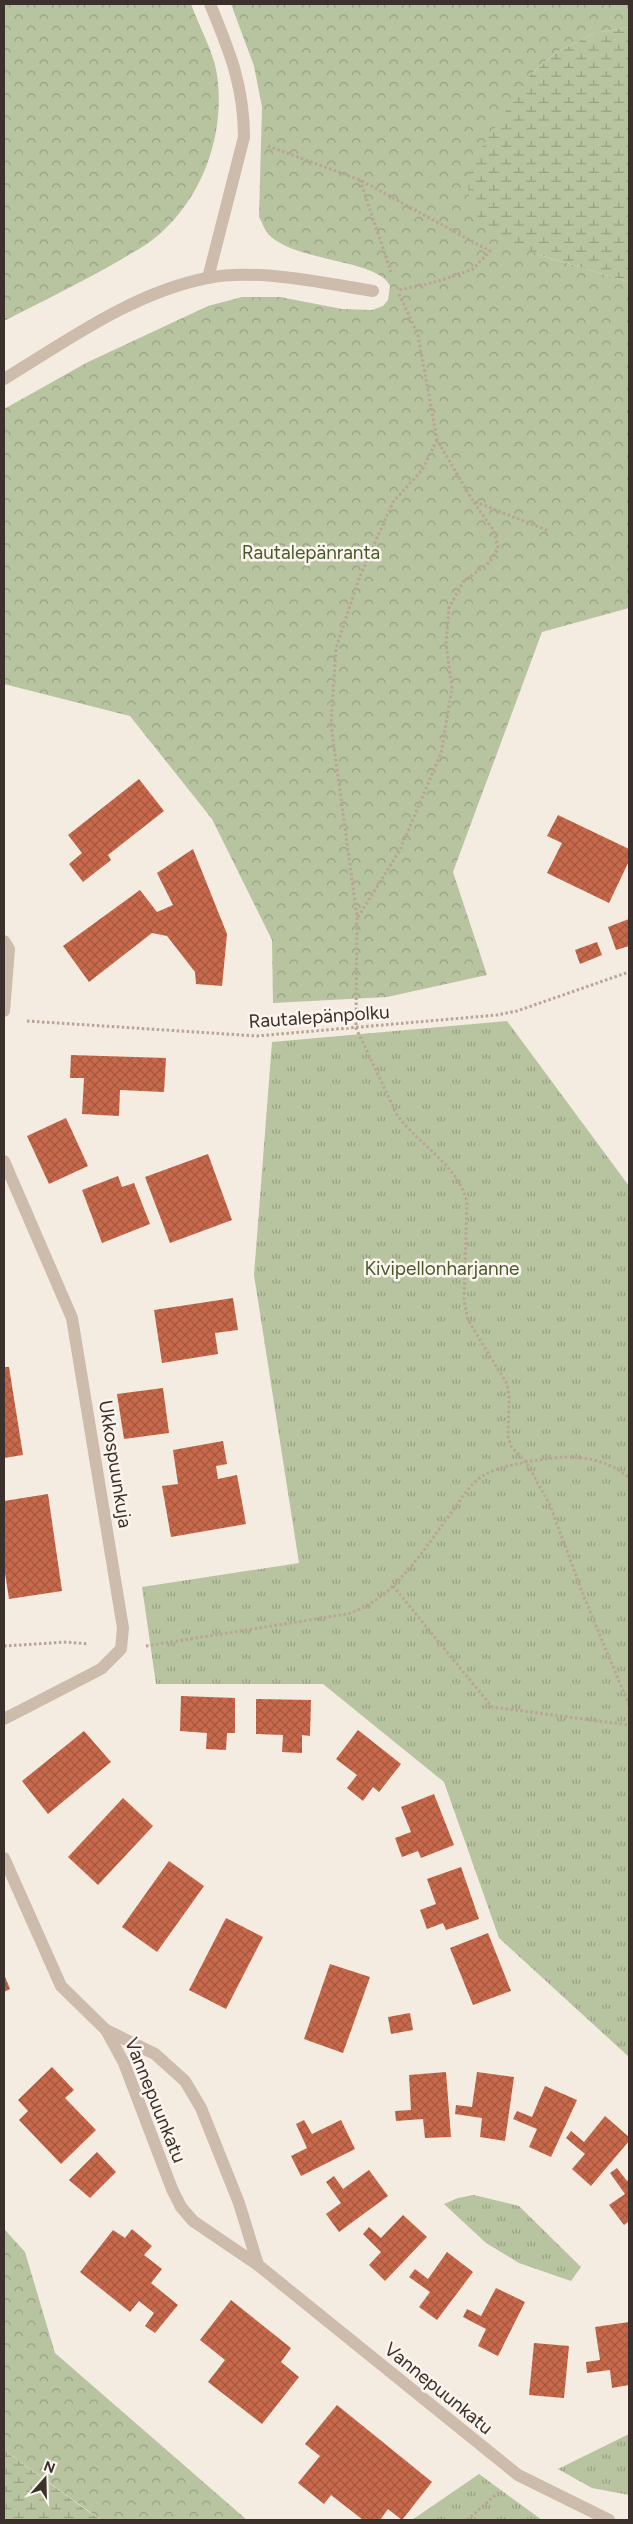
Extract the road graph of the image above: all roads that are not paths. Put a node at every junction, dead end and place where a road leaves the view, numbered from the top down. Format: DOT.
graph roads {
  1 [pos="210,4"];
  2 [pos="208,278"];
  3 [pos="373,291"];
  4 [pos="4,379"];
  5 [pos="4,941"];
  6 [pos="4,1012"];
  7 [pos="4,1161"];
  8 [pos="4,1719"];
  9 [pos="4,1858"];
  10 [pos="106,2030"];
  11 [pos="258,2265"];
  12 [pos="609,2520"];
  1 -- 2 [label="street"];
  2 -- 3 [label="street"];
  2 -- 4 [label="street"];
  5 -- 6 [label="street"];
  7 -- 8 [label="street, Ukkospuunkuja"];
  9 -- 10 [label="street, Vannepuunkatu"];
  10 -- 11 [label="street, Vannepuunkatu"];
  10 -- 11 [label="street, Vannepuunkatu"];
  11 -- 12 [label="street, Vannepuunkatu"];
}
